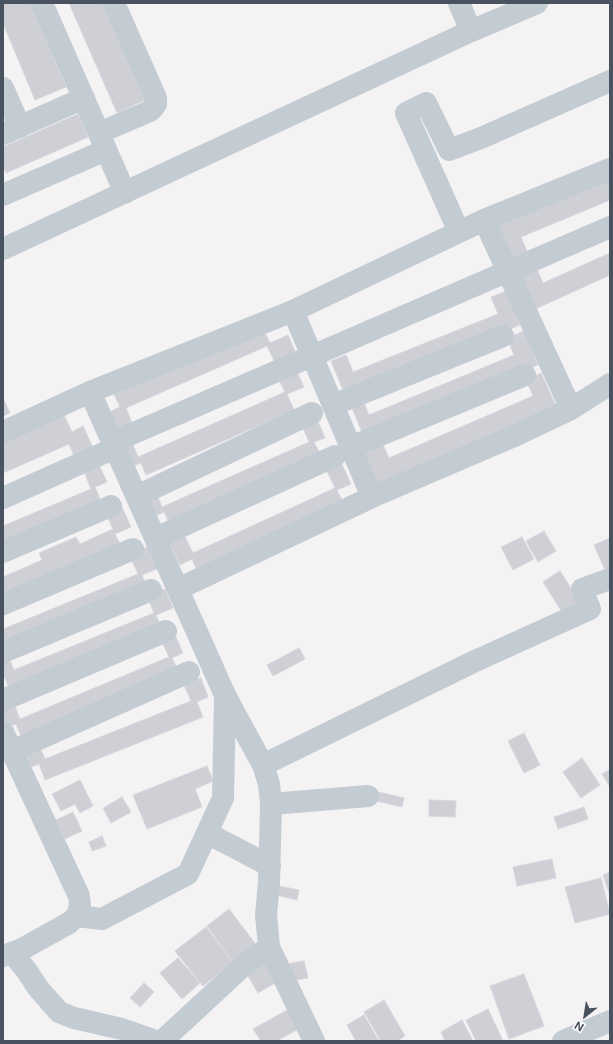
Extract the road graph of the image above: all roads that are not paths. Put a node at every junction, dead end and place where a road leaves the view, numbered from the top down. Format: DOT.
graph roads {
  1 [pos="42,3"];
  2 [pos="114,3"];
  3 [pos="459,3"];
  4 [pos="537,3"];
  5 [pos="471,31"];
  6 [pos="610,81"];
  7 [pos="3,88"];
  8 [pos="84,98"];
  9 [pos="11,131"];
  10 [pos="102,142"];
  11 [pos="610,169"];
  12 [pos="125,193"];
  13 [pos="3,195"];
  14 [pos="484,220"];
  15 [pos="610,227"];
  16 [pos="459,232"];
  17 [pos="3,249"];
  18 [pos="508,271"];
  19 [pos="293,311"];
  20 [pos="503,336"];
  21 [pos="312,356"];
  22 [pos="525,375"];
  23 [pos="610,384"];
  24 [pos="90,392"];
  25 [pos="333,405"];
  26 [pos="571,409"];
  27 [pos="312,413"];
  28 [pos="3,432"];
  29 [pos="114,445"];
  30 [pos="343,451"];
  31 [pos="137,496"];
  32 [pos="372,497"];
  33 [pos="3,498"];
  34 [pos="111,506"];
  35 [pos="156,538"];
  36 [pos="133,549"];
  37 [pos="3,552"];
  38 [pos="610,579"];
  39 [pos="178,589"];
  40 [pos="151,590"];
  41 [pos="3,604"];
  42 [pos="166,631"];
  43 [pos="3,652"];
  44 [pos="189,672"];
  45 [pos="226,695"];
  46 [pos="3,700"];
  47 [pos="3,732"];
  48 [pos="12,751"];
  49 [pos="263,765"];
  50 [pos="368,796"];
  51 [pos="271,804"];
  52 [pos="207,833"];
  53 [pos="270,866"];
  54 [pos="77,916"];
  55 [pos="269,947"];
  56 [pos="7,955"];
  57 [pos="610,1021"];
  58 [pos="156,1041"];
  59 [pos="162,1041"];
  60 [pos="314,1041"];
  61 [pos="563,1041"];
  1 -- 8 [label="street"];
  2 -- 10 [label="street"];
  3 -- 5 [label="street"];
  4 -- 5 [label="street"];
  5 -- 12 [label="street"];
  6 -- 16 [label="street"];
  7 -- 9 [label="street"];
  8 -- 9 [label="street"];
  8 -- 10 [label="street"];
  10 -- 12 [label="street"];
  10 -- 13 [label="street"];
  11 -- 14 [label="street"];
  12 -- 17 [label="street"];
  14 -- 16 [label="street"];
  14 -- 18 [label="street"];
  15 -- 18 [label="street"];
  16 -- 19 [label="street"];
  18 -- 21 [label="street"];
  18 -- 26 [label="street"];
  19 -- 21 [label="street"];
  19 -- 24 [label="street"];
  20 -- 25 [label="street"];
  21 -- 25 [label="street"];
  21 -- 29 [label="street"];
  22 -- 30 [label="street"];
  23 -- 26 [label="street"];
  24 -- 28 [label="street"];
  24 -- 29 [label="street"];
  25 -- 30 [label="street"];
  26 -- 32 [label="street"];
  27 -- 31 [label="street"];
  29 -- 31 [label="street"];
  29 -- 33 [label="street"];
  30 -- 32 [label="street"];
  30 -- 35 [label="street"];
  31 -- 35 [label="street"];
  32 -- 39 [label="street"];
  34 -- 37 [label="street"];
  35 -- 39 [label="street"];
  36 -- 41 [label="street"];
  38 -- 49 [label="street"];
  39 -- 45 [label="street"];
  40 -- 43 [label="street"];
  42 -- 46 [label="street"];
  44 -- 48 [label="street"];
  45 -- 49 [label="street"];
  45 -- 52 [label="street"];
  47 -- 48 [label="street"];
  48 -- 54 [label="street"];
  49 -- 51 [label="street"];
  50 -- 51 [label="street"];
  51 -- 53 [label="street"];
  52 -- 53 [label="street"];
  52 -- 54 [label="street"];
  53 -- 55 [label="street"];
  54 -- 56 [label="street"];
  55 -- 59 [label="street"];
  55 -- 60 [label="street"];
  56 -- 58 [label="street"];
  57 -- 61 [label="street"];
}
